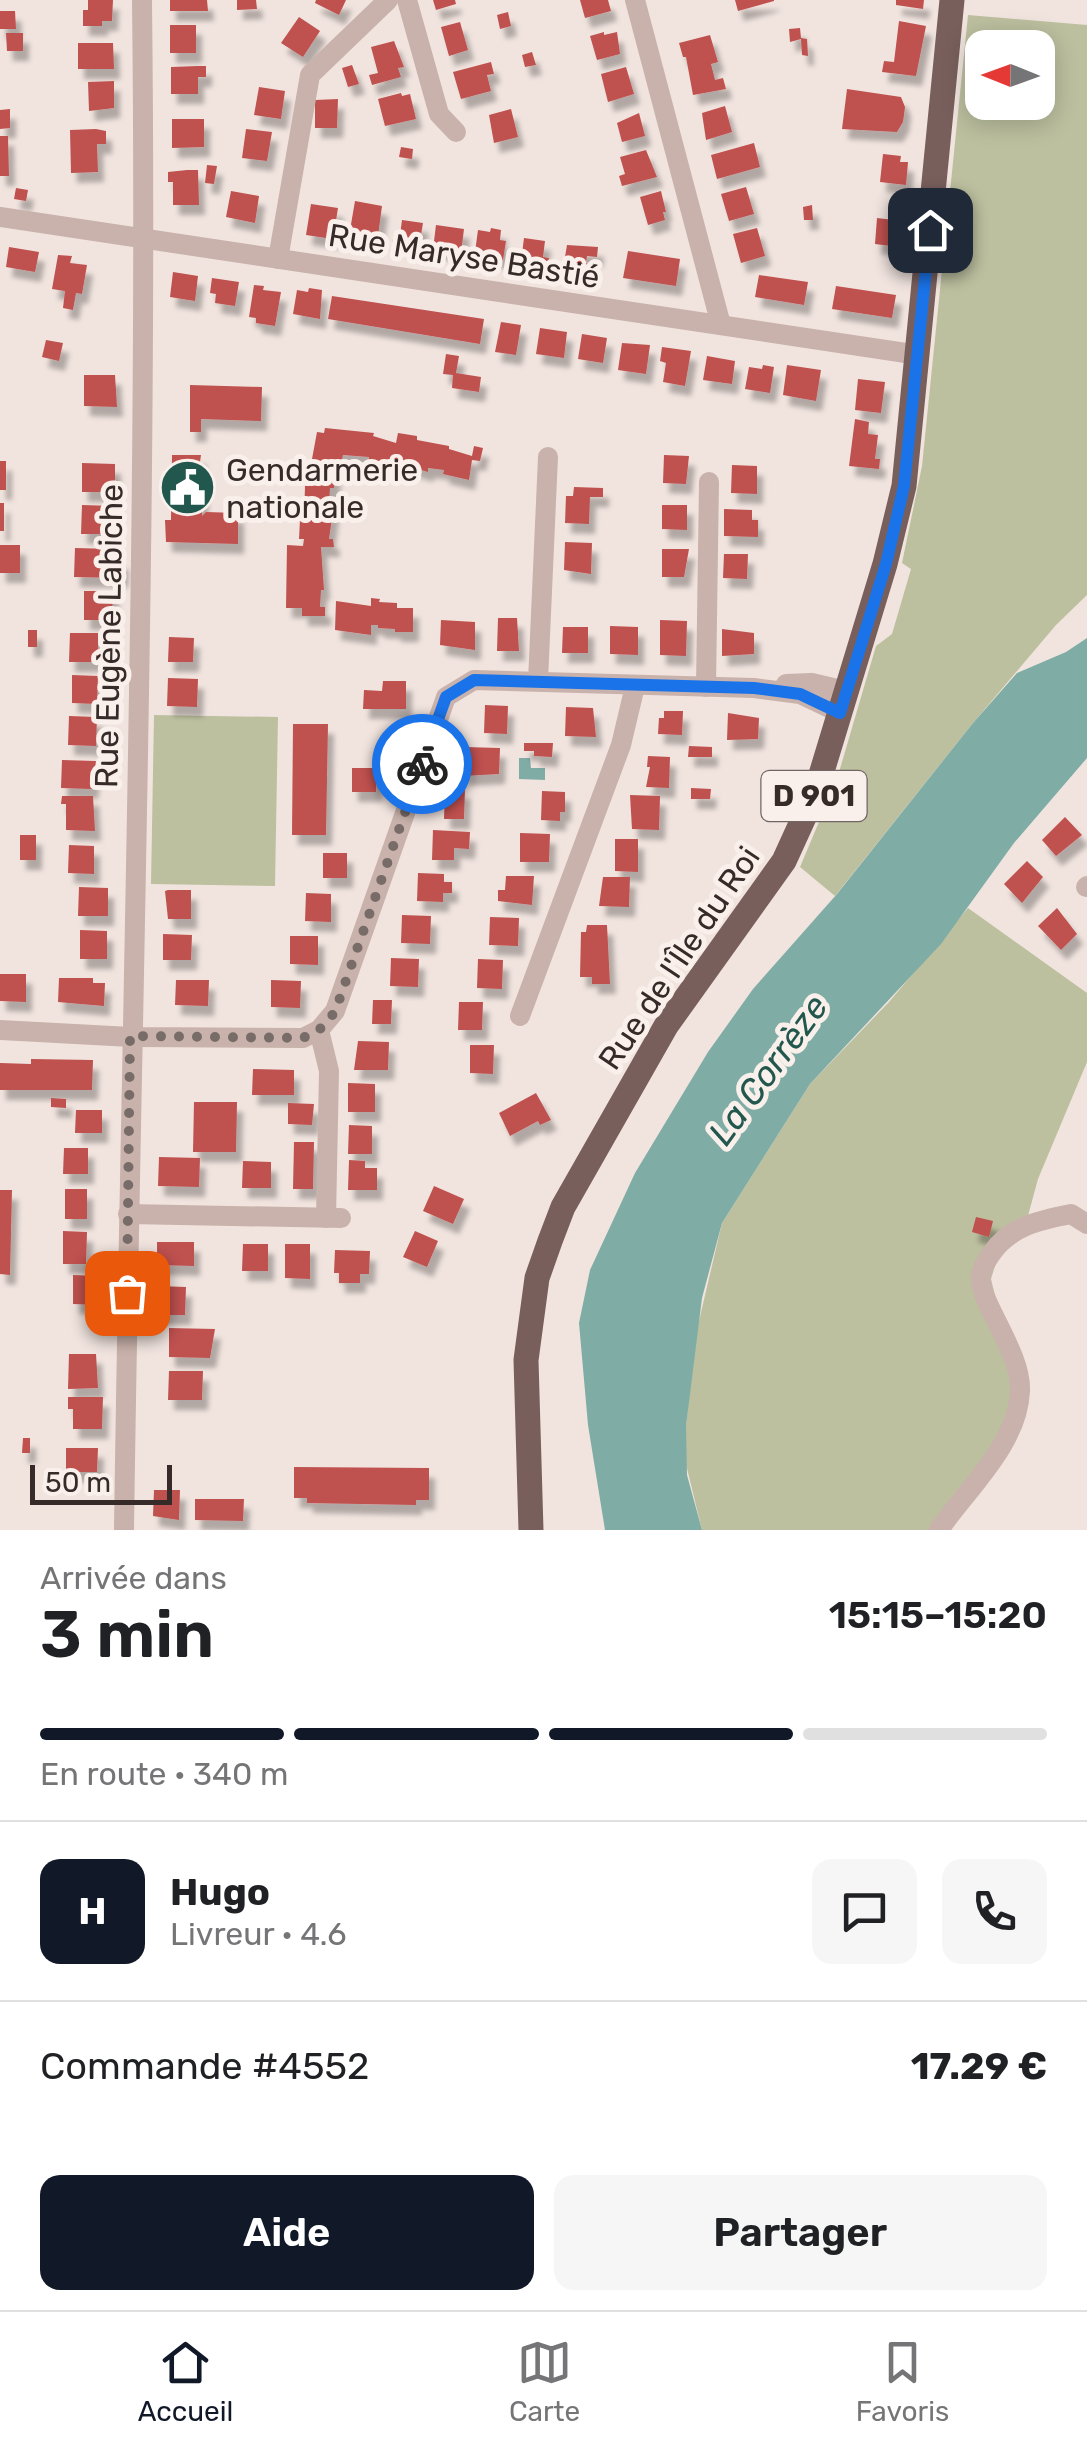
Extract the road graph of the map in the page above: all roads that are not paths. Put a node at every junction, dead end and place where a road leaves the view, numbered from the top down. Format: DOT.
graph roads {
  1 [pos="142,0"];
  2 [pos="388,0"];
  3 [pos="406,0"];
  4 [pos="635,0"];
  5 [pos="952,0"];
  6 [pos="456,132"];
  7 [pos="0,216"];
  8 [pos="144,237"];
  9 [pos="278,258"];
  10 [pos="720,325"];
  11 [pos="919,355"];
  12 [pos="548,457"];
  13 [pos="709,482"];
  14 [pos="538,681"];
  15 [pos="635,686"];
  16 [pos="706,687"];
  17 [pos="843,702"];
  18 [pos="520,1016"];
  19 [pos="0,1030"];
  20 [pos="319,1030"];
  21 [pos="130,1036"];
  22 [pos="128,1214"];
  23 [pos="1087,1224"];
  24 [pos="124,1530"];
  25 [pos="531,1530"];
  26 [pos="939,1530"];
  1 -- 8 [label="street, Rue Eugène Labiche"];
  2 -- 9 [label="street"];
  3 -- 6 [label="street"];
  4 -- 10 [label="street"];
  5 -- 11 [label="main road, Rue de l'Île du Roi / D 901"];
  7 -- 8 [label="street, Rue Maryse Bastié"];
  8 -- 9 [label="street, Rue Maryse Bastié"];
  8 -- 21 [label="street, Rue Eugène Labiche"];
  9 -- 10 [label="street, Rue Maryse Bastié"];
  10 -- 11 [label="street, Rue Maryse Bastié"];
  11 -- 17 [label="main road, Rue de l'Île du Roi / D 901"];
  12 -- 14 [label="street"];
  13 -- 16 [label="street"];
  14 -- 15 [label="street"];
  14 -- 20 [label="street"];
  15 -- 16 [label="street"];
  15 -- 18 [label="street"];
  16 -- 17 [label="street"];
  17 -- 25 [label="main road, Rue de l'Île du Roi / D 901"];
  19 -- 21 [label="street"];
  20 -- 21 [label="street"];
  20 -- 22 [label="street"];
  21 -- 22 [label="street, Rue Eugène Labiche"];
  22 -- 24 [label="street, Rue Eugène Labiche"];
  23 -- 26 [label="street"];
}
